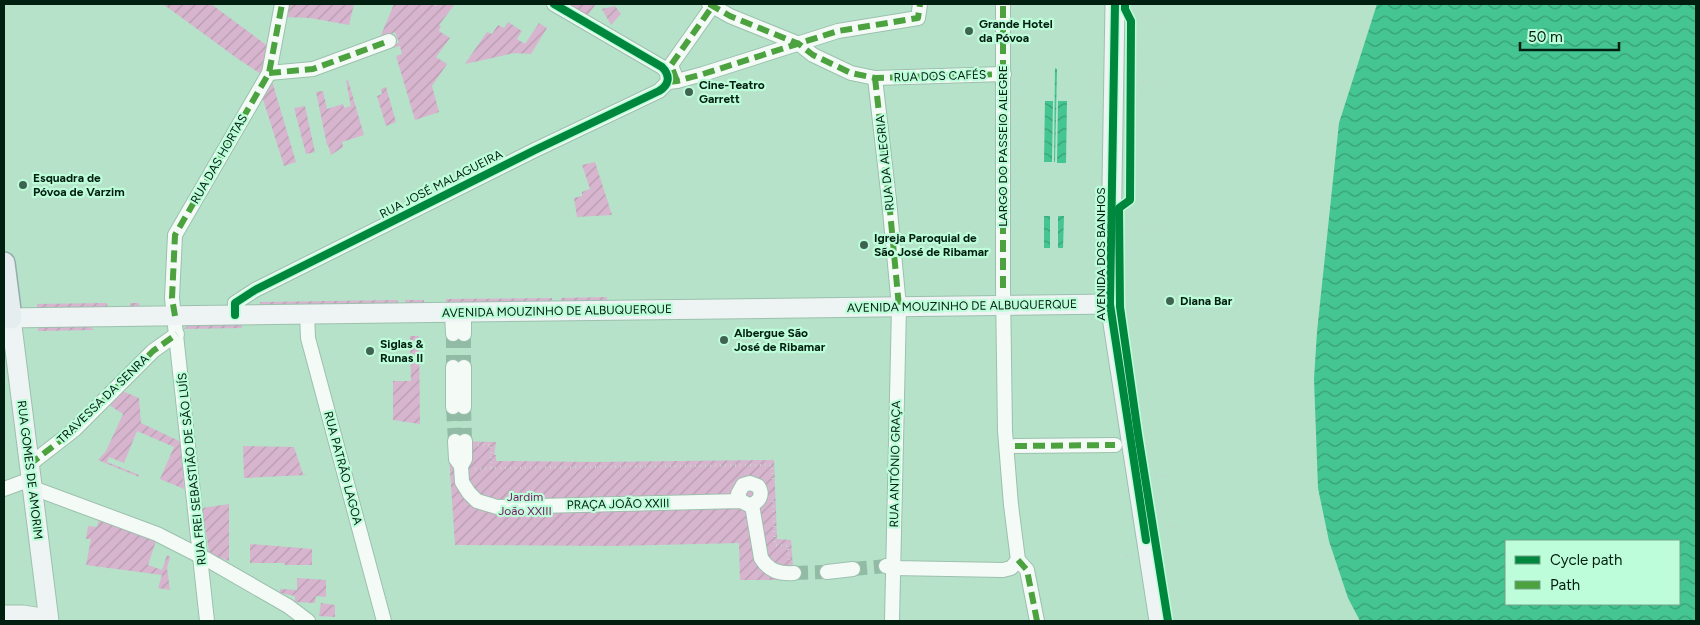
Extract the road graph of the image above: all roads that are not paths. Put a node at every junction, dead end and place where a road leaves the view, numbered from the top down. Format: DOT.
graph roads {
  1 [pos="282,4"];
  2 [pos="554,4"];
  3 [pos="920,4"];
  4 [pos="1003,4"];
  5 [pos="1115,4"];
  6 [pos="711,5"];
  7 [pos="389,41"];
  8 [pos="799,44"];
  9 [pos="269,73"];
  10 [pos="1004,74"];
  11 [pos="875,78"];
  12 [pos="672,81"];
  13 [pos="4,263"];
  14 [pos="1003,297"];
  15 [pos="1110,304"];
  16 [pos="899,307"];
  17 [pos="458,312"];
  18 [pos="307,314"];
  19 [pos="235,315"];
  20 [pos="7,318"];
  21 [pos="176,325"];
  22 [pos="458,334"];
  23 [pos="459,367"];
  24 [pos="459,407"];
  25 [pos="465,442"];
  26 [pos="1115,445"];
  27 [pos="1016,446"];
  28 [pos="31,478"];
  29 [pos="4,489"];
  30 [pos="201,557"];
  31 [pos="1018,560"];
  32 [pos="889,567"];
  33 [pos="792,568"];
  34 [pos="853,569"];
  35 [pos="827,572"];
  36 [pos="4,615"];
  37 [pos="53,620"];
  38 [pos="207,621"];
  39 [pos="308,621"];
  40 [pos="384,621"];
  41 [pos="892,621"];
  42 [pos="1037,621"];
  43 [pos="1159,621"];
  1 -- 9 [label="street, RUA DAS HORTAS"];
  2 -- 12 [label="street"];
  3 -- 8 [label="street"];
  4 -- 10 [label="street, LARGO DO PASSEIO ALEGRE"];
  5 -- 15 [label="main road, AVENIDA DOS BANHOS"];
  6 -- 8 [label="street, RUA DOS CAFÉS"];
  6 -- 12 [label="street"];
  7 -- 9 [label="street"];
  8 -- 11 [label="street, RUA DOS CAFÉS"];
  8 -- 12 [label="street"];
  9 -- 21 [label="street, RUA DAS HORTAS"];
  10 -- 11 [label="street, RUA DOS CAFÉS"];
  10 -- 14 [label="street, LARGO DO PASSEIO ALEGRE"];
  11 -- 16 [label="street, RUA DA ALEGRIA"];
  12 -- 19 [label="street, RUA JOSÉ MALAGUEIRA"];
  13 -- 20 [label="main road"];
  14 -- 15 [label="main road, AVENIDA MOUZINHO DE ALBUQUERQUE"];
  14 -- 16 [label="main road, AVENIDA MOUZINHO DE ALBUQUERQUE"];
  14 -- 31 [label="street, LARGO DO PASSEIO ALEGRE"];
  15 -- 43 [label="main road, AVENIDA DOS BANHOS"];
  16 -- 17 [label="main road, AVENIDA MOUZINHO DE ALBUQUERQUE"];
  16 -- 32 [label="street, RUA ANTÓNIO GRAÇA"];
  17 -- 18 [label="main road, AVENIDA MOUZINHO DE ALBUQUERQUE"];
  17 -- 22 [label="street"];
  18 -- 19 [label="main road, AVENIDA MOUZINHO DE ALBUQUERQUE"];
  18 -- 40 [label="street, RUA PATRÃO LAGOA"];
  19 -- 21 [label="main road, AVENIDA MOUZINHO DE ALBUQUERQUE"];
  20 -- 21 [label="main road, AVENIDA MOUZINHO DE ALBUQUERQUE"];
  20 -- 28 [label="main road, RUA GOMES DE AMORIM"];
  21 -- 28 [label="street, TRAVESSA DA SENRA"];
  21 -- 30 [label="street, RUA FREI SEBASTIÃO DE SÃO LUÍS"];
  23 -- 24 [label="street"];
  25 -- 33 [label="street, PRAÇA JOÃO XXIII"];
  26 -- 27 [label="street"];
  28 -- 29 [label="street, TRAVESSA DA SENRA"];
  28 -- 30 [label="street"];
  28 -- 37 [label="main road, RUA GOMES DE AMORIM"];
  30 -- 38 [label="street, RUA FREI SEBASTIÃO DE SÃO LUÍS"];
  30 -- 39 [label="street"];
  31 -- 32 [label="street"];
  31 -- 42 [label="street"];
  32 -- 41 [label="street, RUA ANTÓNIO GRAÇA"];
  34 -- 35 [label="street"];
  36 -- 37 [label="main road"];
}
